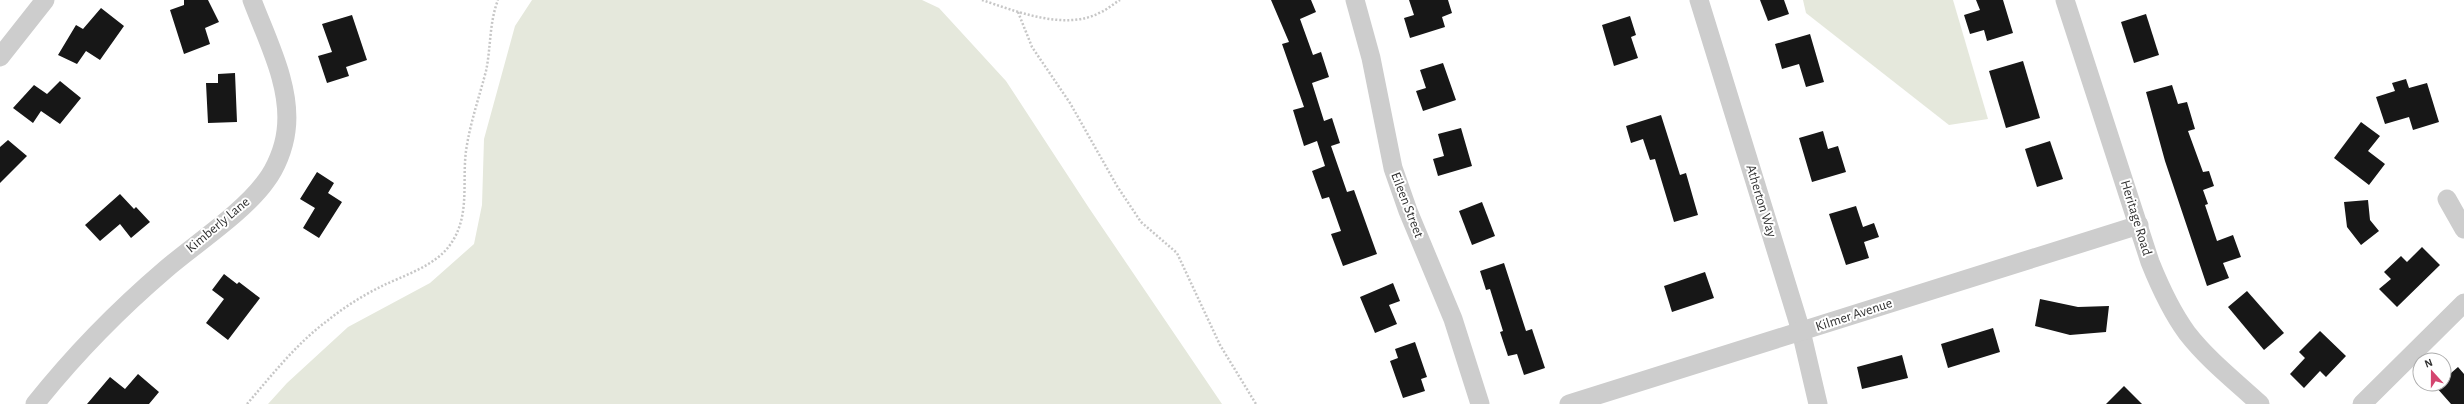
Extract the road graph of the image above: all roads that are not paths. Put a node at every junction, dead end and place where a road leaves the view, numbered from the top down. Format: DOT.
graph roads {
  1 [pos="45,0"];
  2 [pos="252,0"];
  3 [pos="1355,0"];
  4 [pos="1698,0"];
  5 [pos="2065,0"];
  6 [pos="0,57"];
  7 [pos="2447,199"];
  8 [pos="2139,225"];
  9 [pos="2464,229"];
  10 [pos="2464,303"];
  11 [pos="1801,331"];
  12 [pos="35,404"];
  13 [pos="1480,404"];
  14 [pos="1569,404"];
  15 [pos="1818,404"];
  16 [pos="2260,404"];
  17 [pos="2362,404"];
  1 -- 6 [label="street"];
  2 -- 12 [label="street, Kimberly Lane"];
  3 -- 13 [label="street, Eileen Street"];
  4 -- 11 [label="street, Atherton Way"];
  5 -- 8 [label="street, Heritage Road"];
  7 -- 9 [label="street"];
  8 -- 11 [label="street, Kilmer Avenue"];
  8 -- 16 [label="street, Heritage Road"];
  10 -- 17 [label="street"];
  11 -- 14 [label="street, Kilmer Avenue"];
  11 -- 15 [label="street, Atherton Way"];
}
